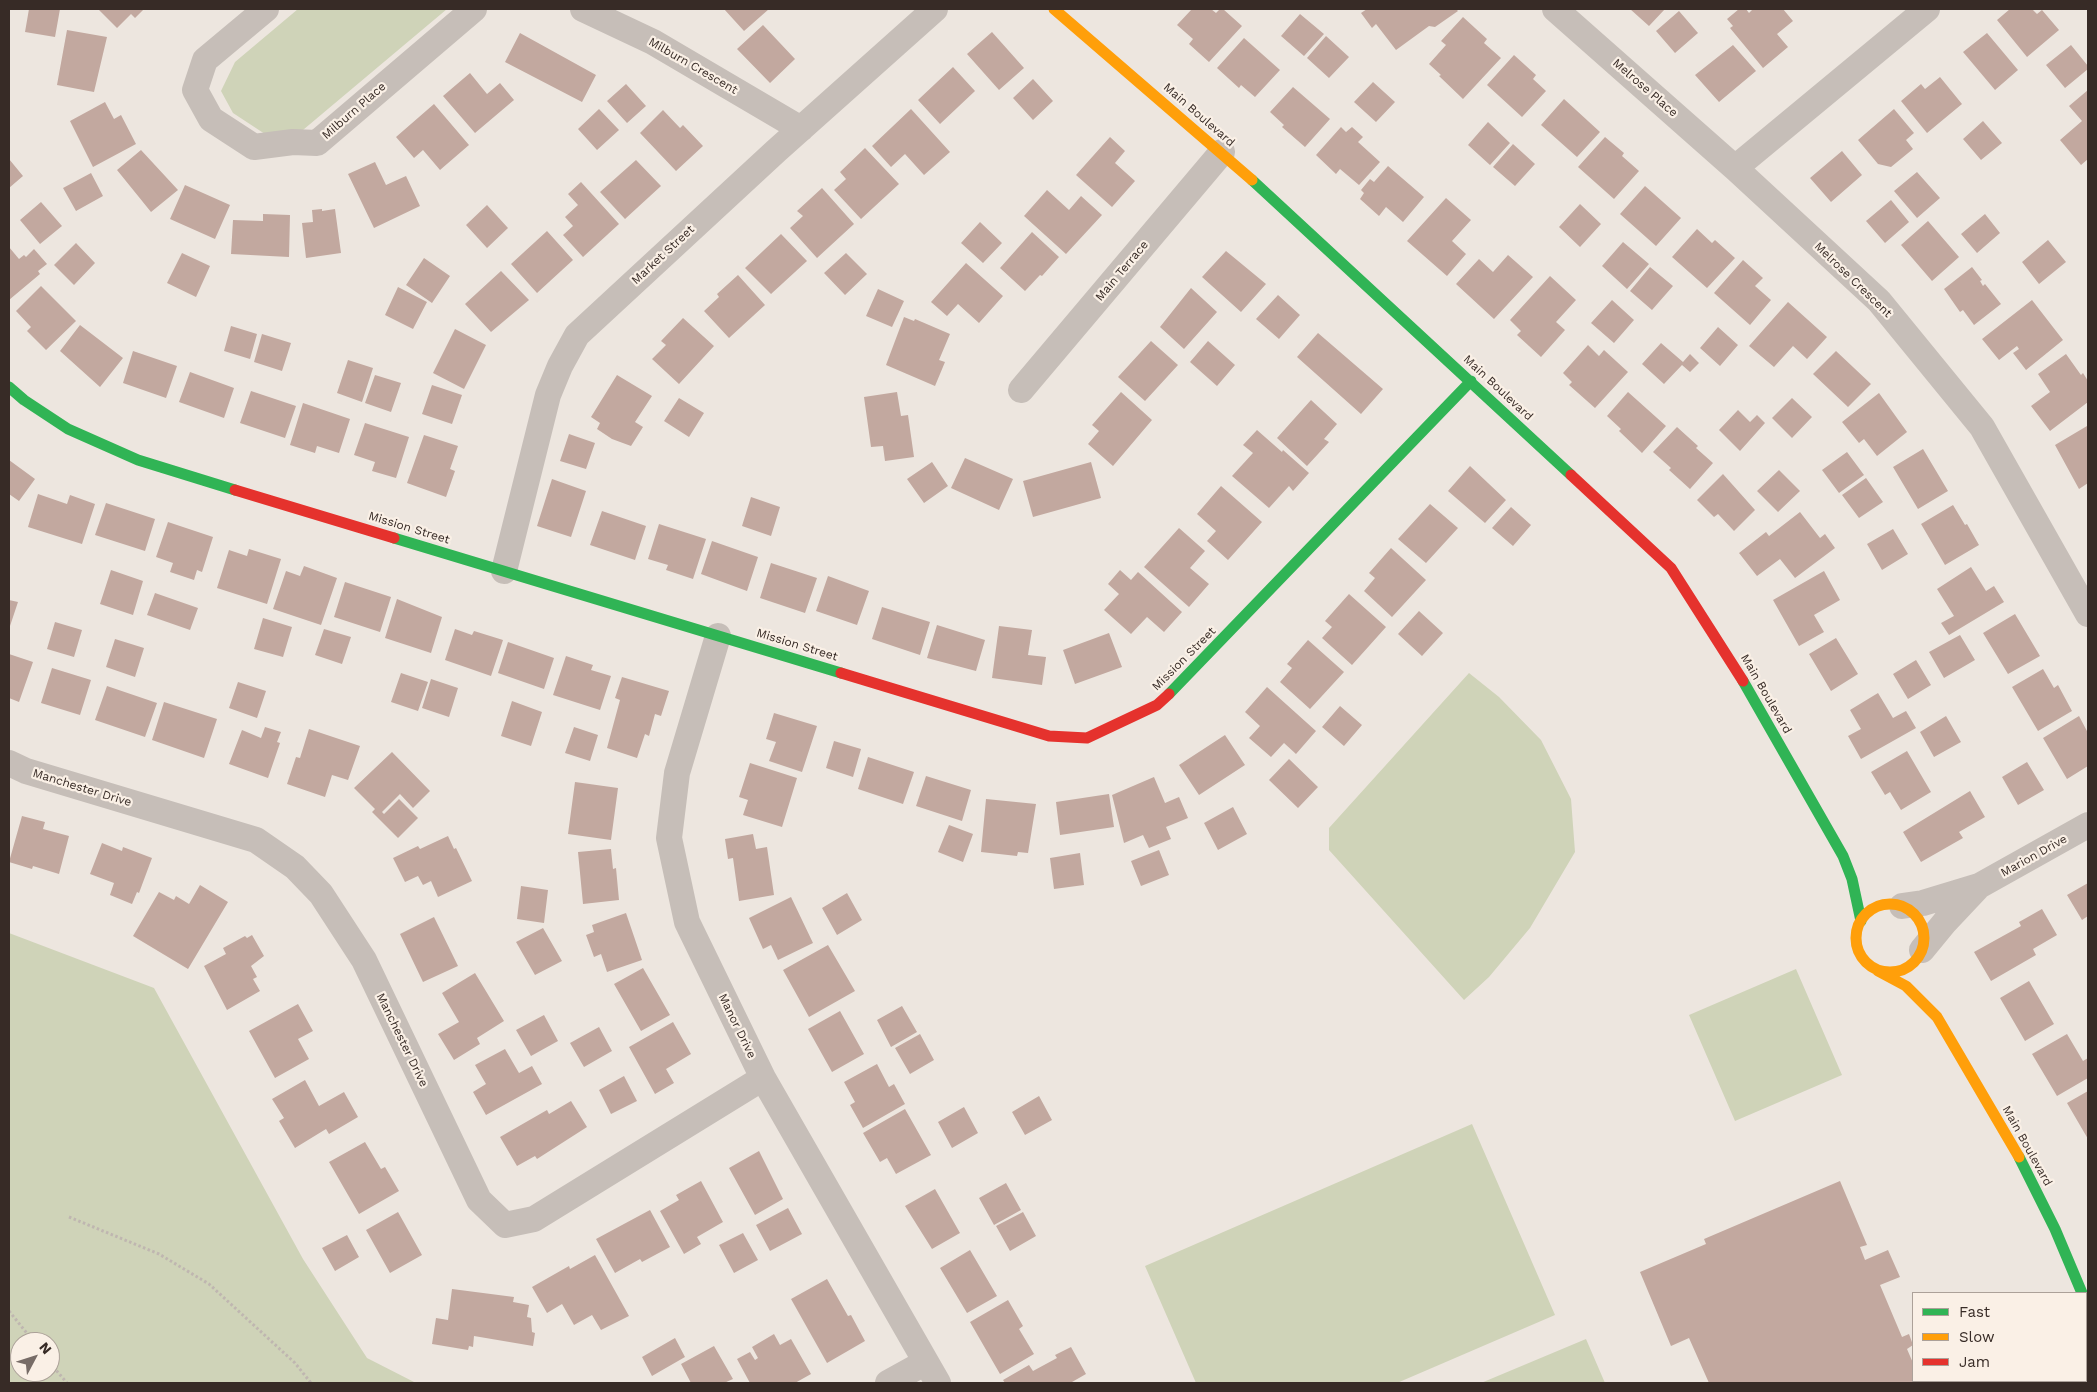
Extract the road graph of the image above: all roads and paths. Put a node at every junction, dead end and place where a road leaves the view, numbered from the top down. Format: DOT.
graph roads {
  1 [pos="266,9"];
  2 [pos="474,9"];
  3 [pos="583,9"];
  4 [pos="935,9"];
  5 [pos="1054,9"];
  6 [pos="1555,9"];
  7 [pos="1927,9"];
  8 [pos="801,129"];
  9 [pos="1222,152"];
  10 [pos="1735,168"];
  11 [pos="1471,381"];
  12 [pos="9,387"];
  13 [pos="1022,390"];
  14 [pos="504,571"];
  15 [pos="2088,614"];
  16 [pos="718,636"];
  17 [pos="9,763"];
  18 [pos="2088,825"];
  19 [pos="1843,856"];
  20 [pos="1865,880"];
  21 [pos="1979,886"];
  22 [pos="1895,902"];
  23 [pos="1860,921"];
  24 [pos="1922,958"];
  25 [pos="1878,971"];
  26 [pos="1929,995"];
  27 [pos="1937,1017"];
  28 [pos="763,1078"];
  29 [pos="69,1217"];
  30 [pos="2082,1292"];
  31 [pos="9,1311"];
  32 [pos="26,1332"];
  33 [pos="932,1372"];
  34 [pos="311,1383"];
  35 [pos="888,1383"];
  1 -- 2 [label="street, Milburn Place"];
  3 -- 8 [label="street, Milburn Crescent"];
  4 -- 8 [label="street, Market Street"];
  5 -- 9 [label="street, Main Boulevard"];
  6 -- 10 [label="street, Melrose Place"];
  7 -- 10 [label="street"];
  8 -- 14 [label="street, Market Street"];
  9 -- 11 [label="street, Main Boulevard"];
  9 -- 13 [label="street, Main Terrace"];
  10 -- 15 [label="street, Melrose Crescent"];
  11 -- 16 [label="street, Mission Street"];
  11 -- 19 [label="street, Main Boulevard"];
  12 -- 14 [label="street, Mission Street"];
  14 -- 16 [label="street, Mission Street"];
  16 -- 28 [label="street, Manor Drive"];
  17 -- 28 [label="street, Manchester Drive"];
  18 -- 21 [label="street, Marion Drive"];
  19 -- 20 [label="street, Main Boulevard"];
  19 -- 23 [label="street, Main Boulevard"];
  21 -- 22 [label="street, Marion Drive"];
  21 -- 24 [label="street, Marion Drive"];
  22 -- 23 [label="street"];
  22 -- 24 [label="street"];
  23 -- 25 [label="street, Main Boulevard"];
  24 -- 25 [label="street"];
  25 -- 27 [label="street, Main Boulevard"];
  26 -- 27 [label="street, Main Boulevard"];
  27 -- 30 [label="street, Main Boulevard"];
  28 -- 33 [label="street, Manor Drive"];
  29 -- 34 [label="path"];
  31 -- 32 [label="path"];
  33 -- 35 [label="street"];
}
